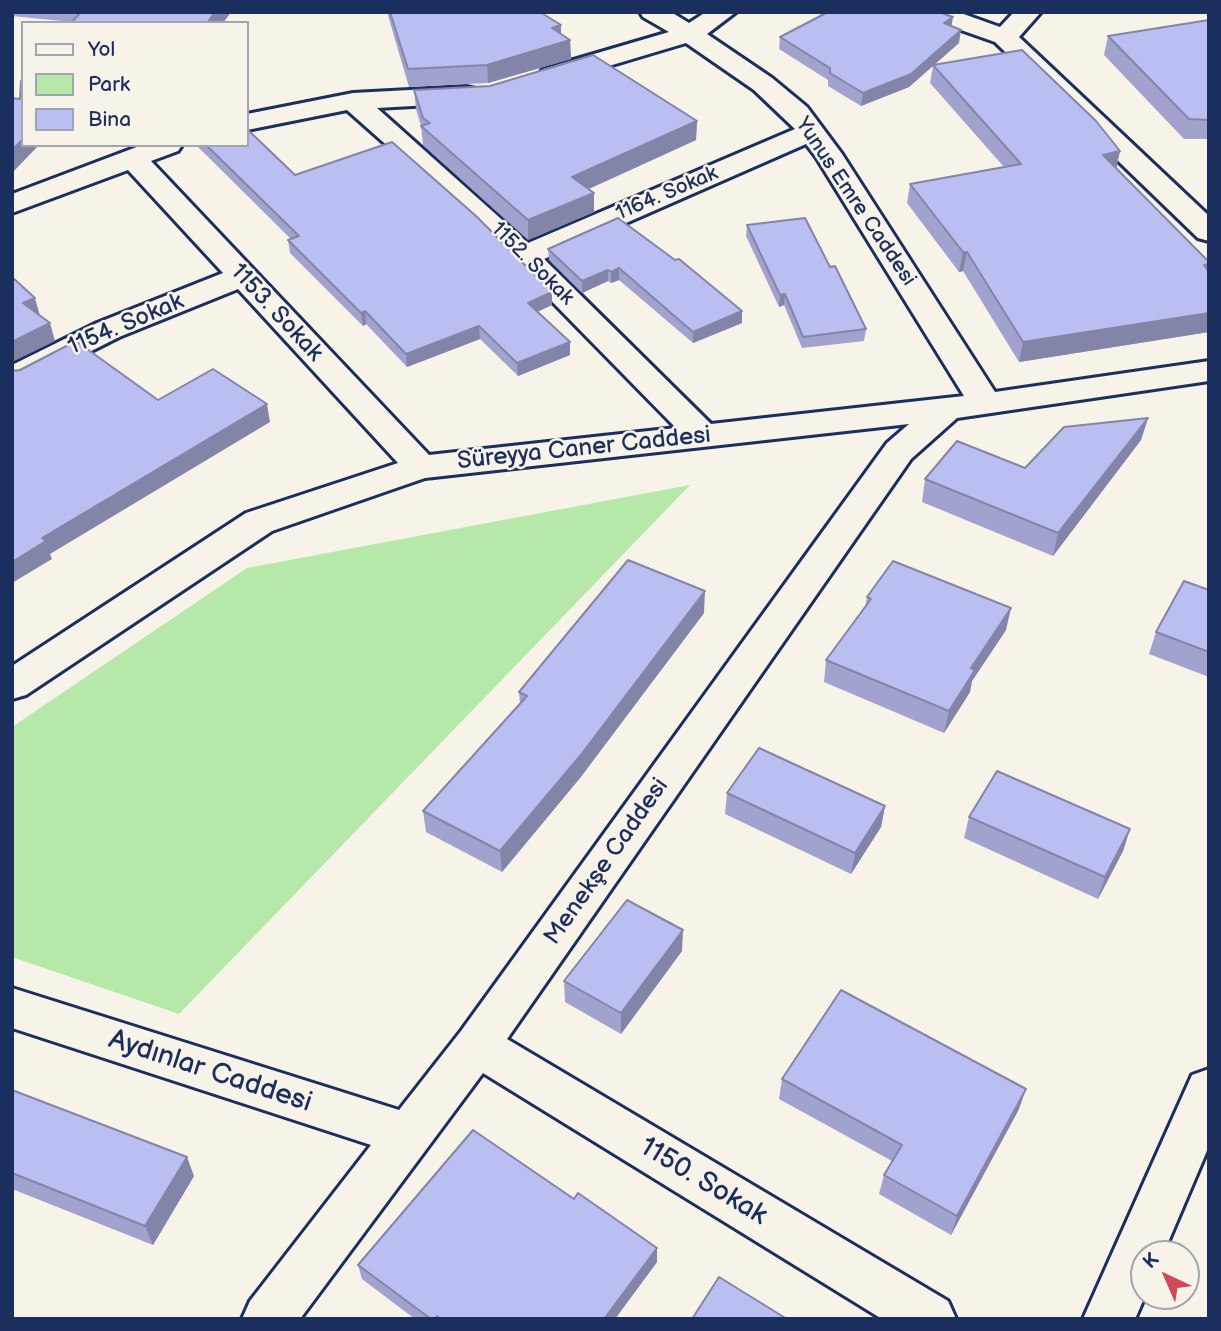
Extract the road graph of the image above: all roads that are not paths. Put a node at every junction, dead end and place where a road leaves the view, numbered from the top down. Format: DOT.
graph roads {
  1 [pos="652,12"];
  2 [pos="724,12"];
  3 [pos="933,12"];
  4 [pos="1029,12"];
  5 [pos="690,34"];
  6 [pos="1004,37"];
  7 [pos="530,82"];
  8 [pos="490,94"];
  9 [pos="353,101"];
  10 [pos="248,122"];
  11 [pos="810,132"];
  12 [pos="162,147"];
  13 [pos="132,158"];
  14 [pos="1209,192"];
  15 [pos="1175,199"];
  16 [pos="12,204"];
  17 [pos="1209,232"];
  18 [pos="524,256"];
  19 [pos="241,277"];
  20 [pos="1209,371"];
  21 [pos="12,378"];
  22 [pos="966,407"];
  23 [pos="703,436"];
  24 [pos="421,467"];
  25 [pos="12,685"];
  26 [pos="12,1008"];
  27 [pos="477,1045"];
  28 [pos="1209,1090"];
  29 [pos="408,1135"];
  30 [pos="268,1319"];
  31 [pos="930,1319"];
  32 [pos="1110,1319"];
  1 -- 5 [label="street, Yunus Emre Caddesi"];
  2 -- 5 [label="street"];
  3 -- 6 [label="street"];
  4 -- 6 [label="street"];
  5 -- 7 [label="street"];
  5 -- 11 [label="street, Yunus Emre Caddesi"];
  6 -- 15 [label="street"];
  8 -- 9 [label="street"];
  9 -- 10 [label="street"];
  9 -- 18 [label="street, 1152. Sokak"];
  11 -- 18 [label="street, 1164. Sokak"];
  11 -- 22 [label="street, Yunus Emre Caddesi"];
  12 -- 13 [label="street"];
  13 -- 16 [label="street"];
  13 -- 19 [label="street, 1153. Sokak"];
  14 -- 15 [label="street"];
  15 -- 17 [label="street"];
  18 -- 23 [label="street, 1152. Sokak"];
  19 -- 21 [label="street, 1154. Sokak"];
  19 -- 24 [label="street, 1153. Sokak"];
  20 -- 22 [label="street, Süreyya Caner Caddesi"];
  22 -- 23 [label="street, Süreyya Caner Caddesi"];
  22 -- 27 [label="street, Menekşe Caddesi"];
  23 -- 24 [label="street, Süreyya Caner Caddesi"];
  24 -- 25 [label="street, Süreyya Caner Caddesi"];
  26 -- 29 [label="street, Aydınlar Caddesi"];
  27 -- 29 [label="street, Menekşe Caddesi"];
  27 -- 31 [label="street, 1150. Sokak"];
  28 -- 32 [label="street"];
  29 -- 30 [label="street, Menekşe Caddesi"];
}
